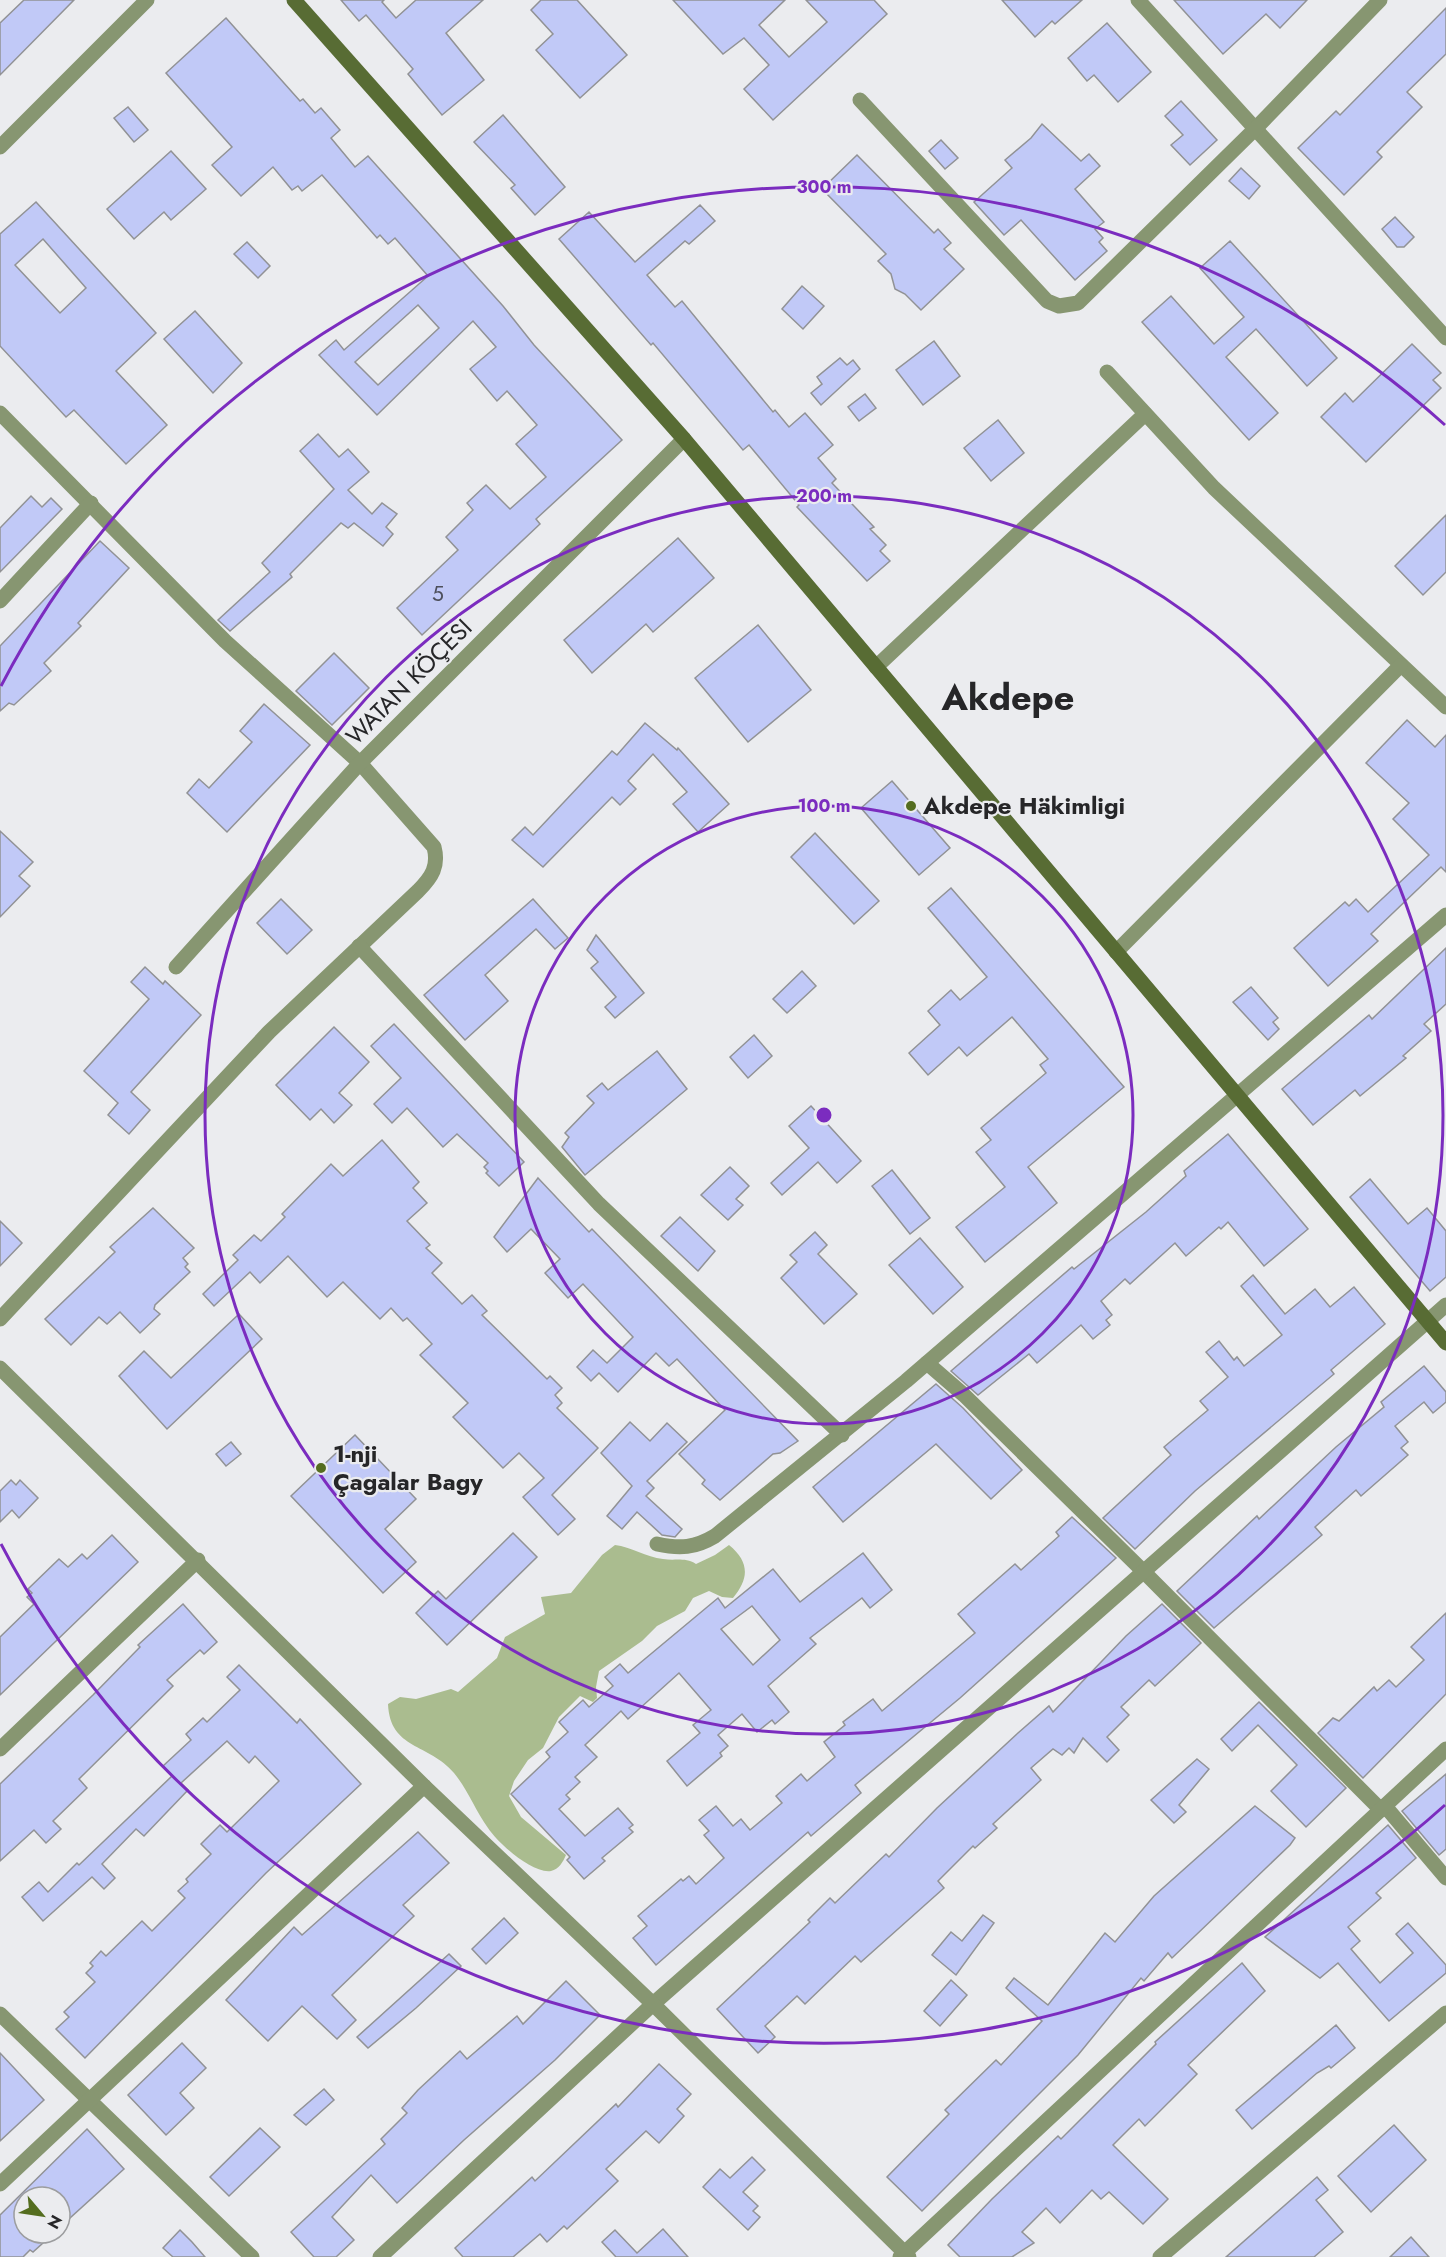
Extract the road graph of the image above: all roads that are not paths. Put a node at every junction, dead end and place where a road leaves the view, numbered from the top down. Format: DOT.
graph roads {
  1 [pos="147,0"];
  2 [pos="294,0"];
  3 [pos="1138,0"];
  4 [pos="1380,0"];
  5 [pos="860,100"];
  6 [pos="1256,128"];
  7 [pos="0,147"];
  8 [pos="1446,339"];
  9 [pos="1107,372"];
  10 [pos="0,413"];
  11 [pos="1145,414"];
  12 [pos="684,439"];
  13 [pos="91,503"];
  14 [pos="0,601"];
  15 [pos="1400,666"];
  16 [pos="876,667"];
  17 [pos="1446,707"];
  18 [pos="360,763"];
  19 [pos="1446,915"];
  20 [pos="359,946"];
  21 [pos="1116,952"];
  22 [pos="176,967"];
  23 [pos="1236,1095"];
  24 [pos="1446,1305"];
  25 [pos="0,1319"];
  26 [pos="1429,1322"];
  27 [pos="1446,1343"];
  28 [pos="927,1363"];
  29 [pos="0,1368"];
  30 [pos="842,1435"];
  31 [pos="657,1544"];
  32 [pos="198,1560"];
  33 [pos="1144,1572"];
  34 [pos="0,1749"];
  35 [pos="1446,1749"];
  36 [pos="424,1786"];
  37 [pos="1383,1808"];
  38 [pos="1446,1878"];
  39 [pos="653,2004"];
  40 [pos="1446,2013"];
  41 [pos="0,2014"];
  42 [pos="87,2100"];
  43 [pos="0,2184"];
  44 [pos="904,2256"];
  45 [pos="252,2257"];
  46 [pos="380,2257"];
  47 [pos="1160,2257"];
  1 -- 7 [label="street"];
  2 -- 12 [label="main road"];
  3 -- 6 [label="street"];
  4 -- 6 [label="street"];
  5 -- 6 [label="street"];
  6 -- 8 [label="street"];
  9 -- 11 [label="street"];
  10 -- 13 [label="street"];
  11 -- 15 [label="street"];
  11 -- 16 [label="street"];
  12 -- 16 [label="main road"];
  12 -- 18 [label="street, WATAN KÖÇESI"];
  13 -- 14 [label="street"];
  13 -- 18 [label="street"];
  15 -- 17 [label="street"];
  15 -- 21 [label="street"];
  16 -- 21 [label="main road"];
  18 -- 20 [label="street"];
  18 -- 22 [label="street, WATAN KÖÇESI"];
  19 -- 23 [label="street"];
  20 -- 25 [label="street"];
  20 -- 30 [label="street"];
  21 -- 23 [label="main road"];
  23 -- 26 [label="main road"];
  23 -- 28 [label="street"];
  24 -- 26 [label="street"];
  26 -- 27 [label="main road"];
  26 -- 33 [label="street"];
  28 -- 30 [label="street"];
  28 -- 33 [label="street"];
  29 -- 32 [label="street"];
  30 -- 31 [label="street"];
  32 -- 34 [label="street"];
  32 -- 36 [label="street"];
  33 -- 37 [label="street"];
  33 -- 39 [label="street"];
  35 -- 37 [label="street"];
  36 -- 39 [label="street"];
  36 -- 42 [label="street"];
  37 -- 38 [label="street"];
  37 -- 44 [label="street"];
  39 -- 44 [label="street"];
  39 -- 46 [label="street"];
  40 -- 47 [label="street"];
  41 -- 42 [label="street"];
  42 -- 43 [label="street"];
  42 -- 45 [label="street"];
}
